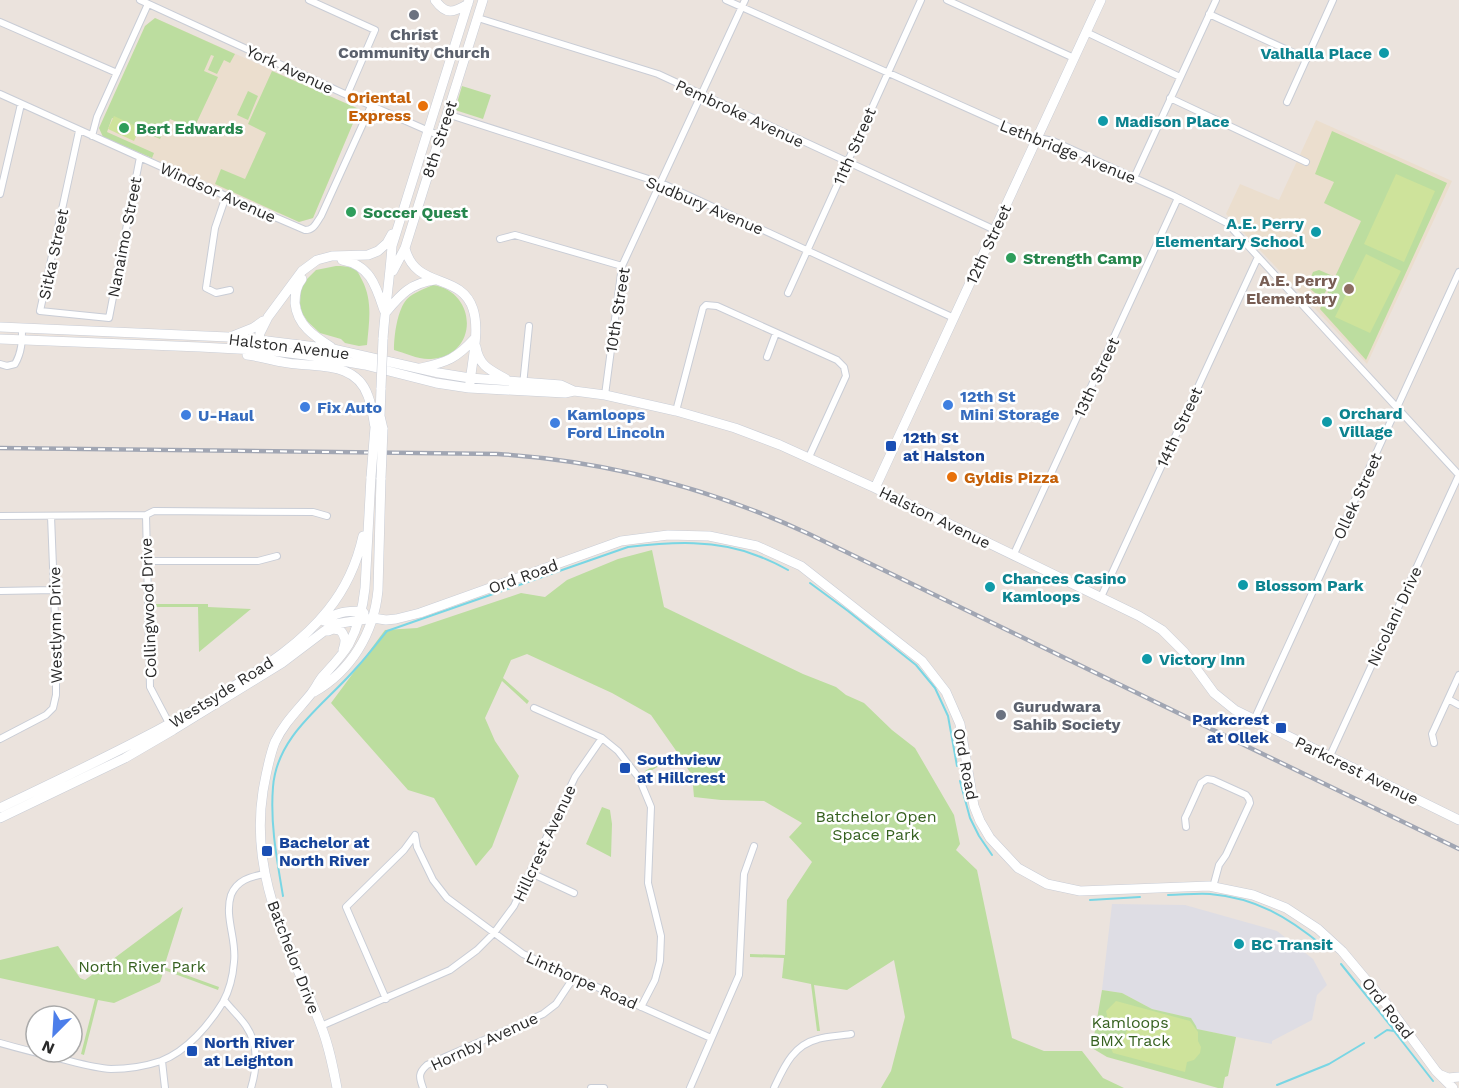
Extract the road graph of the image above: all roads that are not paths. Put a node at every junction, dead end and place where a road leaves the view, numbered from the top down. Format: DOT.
graph roads {
  1 [pos="140,0"];
  2 [pos="309,0"];
  3 [pos="435,0"];
  4 [pos="483,0"];
  5 [pos="726,0"];
  6 [pos="745,0"];
  7 [pos="921,0"];
  8 [pos="947,0"];
  9 [pos="1101,0"];
  10 [pos="1216,0"];
  11 [pos="1333,0"];
  12 [pos="469,2"];
  13 [pos="148,4"];
  14 [pos="742,7"];
  15 [pos="1209,14"];
  16 [pos="477,18"];
  17 [pos="0,22"];
  18 [pos="1086,32"];
  19 [pos="1074,58"];
  20 [pos="1307,59"];
  21 [pos="888,72"];
  22 [pos="117,73"];
  23 [pos="1180,77"];
  24 [pos="0,94"];
  25 [pos="702,94"];
  26 [pos="347,95"];
  27 [pos="1170,98"];
  28 [pos="1287,102"];
  29 [pos="21,104"];
  30 [pos="371,106"];
  31 [pos="447,114"];
  32 [pos="79,131"];
  33 [pos="428,131"];
  34 [pos="92,136"];
  35 [pos="440,136"];
  36 [pos="1037,138"];
  37 [pos="140,157"];
  38 [pos="1306,162"];
  39 [pos="847,163"];
  40 [pos="1134,178"];
  41 [pos="661,183"];
  42 [pos="0,194"];
  43 [pos="226,196"];
  44 [pos="1178,198"];
  45 [pos="400,219"];
  46 [pos="994,230"];
  47 [pos="500,239"];
  48 [pos="405,248"];
  49 [pos="808,250"];
  50 [pos="1258,257"];
  51 [pos="622,266"];
  52 [pos="1459,272"];
  53 [pos="390,276"];
  54 [pos="436,280"];
  55 [pos="230,290"];
  56 [pos="788,293"];
  57 [pos="385,314"];
  58 [pos="268,317"];
  59 [pos="109,318"];
  60 [pos="954,318"];
  61 [pos="529,326"];
  62 [pos="0,327"];
  63 [pos="22,328"];
  64 [pos="776,333"];
  65 [pos="228,337"];
  66 [pos="475,338"];
  67 [pos="0,339"];
  68 [pos="22,340"];
  69 [pos="258,345"];
  70 [pos="200,347"];
  71 [pos="333,349"];
  72 [pos="767,357"];
  73 [pos="0,364"];
  74 [pos="419,368"];
  75 [pos="470,378"];
  76 [pos="510,381"];
  77 [pos="523,387"];
  78 [pos="469,388"];
  79 [pos="605,395"];
  80 [pos="1397,408"];
  81 [pos="676,411"];
  82 [pos="379,428"];
  83 [pos="809,457"];
  84 [pos="1459,475"];
  85 [pos="376,478"];
  86 [pos="875,488"];
  87 [pos="368,504"];
  88 [pos="146,515"];
  89 [pos="0,516"];
  90 [pos="51,516"];
  91 [pos="327,516"];
  92 [pos="277,556"];
  93 [pos="1013,556"];
  94 [pos="147,561"];
  95 [pos="54,590"];
  96 [pos="0,591"];
  97 [pos="1101,597"];
  98 [pos="362,611"];
  99 [pos="373,618"];
  100 [pos="358,621"];
  101 [pos="322,632"];
  102 [pos="303,636"];
  103 [pos="340,657"];
  104 [pos="1459,675"];
  105 [pos="311,694"];
  106 [pos="1448,699"];
  107 [pos="1459,705"];
  108 [pos="534,708"];
  109 [pos="1254,720"];
  110 [pos="171,728"];
  111 [pos="602,738"];
  112 [pos="0,739"];
  113 [pos="1434,743"];
  114 [pos="1329,758"];
  115 [pos="0,808"];
  116 [pos="0,818"];
  117 [pos="1459,820"];
  118 [pos="1186,827"];
  119 [pos="754,846"];
  120 [pos="531,873"];
  121 [pos="264,874"];
  122 [pos="1213,887"];
  123 [pos="574,893"];
  124 [pos="494,933"];
  125 [pos="574,977"];
  126 [pos="386,999"];
  127 [pos="224,1000"];
  128 [pos="640,1006"];
  129 [pos="321,1026"];
  130 [pos="851,1034"];
  131 [pos="711,1038"];
  132 [pos="0,1043"];
  133 [pos="162,1061"];
  134 [pos="1441,1076"];
  135 [pos="1459,1077"];
  136 [pos="165,1088"];
  137 [pos="251,1088"];
  138 [pos="337,1088"];
  139 [pos="423,1088"];
  140 [pos="591,1088"];
  141 [pos="604,1088"];
  142 [pos="690,1088"];
  143 [pos="774,1088"];
  144 [pos="1453,1088"];
  1 -- 13 [label="street, York Avenue"];
  2 -- 26 [label="street"];
  3 -- 12 [label="main road"];
  4 -- 16 [label="main road, 8th Street"];
  5 -- 14 [label="street, Lethbridge Avenue"];
  6 -- 14 [label="street, 10th Street"];
  7 -- 21 [label="street, 11th Street"];
  8 -- 19 [label="street"];
  9 -- 18 [label="main road, 12th Street"];
  10 -- 15 [label="street"];
  11 -- 20 [label="street"];
  12 -- 33 [label="main road, 8th Street"];
  13 -- 22 [label="street"];
  13 -- 26 [label="street, York Avenue"];
  14 -- 21 [label="street, Lethbridge Avenue"];
  14 -- 25 [label="street, 10th Street"];
  15 -- 20 [label="street"];
  15 -- 23 [label="street"];
  16 -- 25 [label="street, Pembroke Avenue"];
  16 -- 31 [label="main road, 8th Street"];
  17 -- 22 [label="street"];
  18 -- 19 [label="main road, 12th Street"];
  18 -- 23 [label="street"];
  19 -- 36 [label="main road, 12th Street"];
  20 -- 28 [label="street"];
  21 -- 36 [label="street, Lethbridge Avenue"];
  21 -- 39 [label="street, 11th Street"];
  22 -- 34 [label="street"];
  23 -- 27 [label="street"];
  24 -- 29 [label="street, Windsor Avenue"];
  25 -- 39 [label="street, Pembroke Avenue"];
  25 -- 41 [label="street, 10th Street"];
  26 -- 30 [label="street, York Avenue"];
  27 -- 38 [label="street"];
  27 -- 40 [label="street"];
  29 -- 32 [label="street, Windsor Avenue"];
  29 -- 42 [label="street"];
  30 -- 33 [label="street, York Avenue"];
  30 -- 43 [label="street, Windsor Avenue"];
  31 -- 35 [label="main road, 8th Street"];
  31 -- 41 [label="street, Sudbury Avenue"];
  32 -- 34 [label="street, Windsor Avenue"];
  32 -- 59 [label="street, Sitka Street"];
  33 -- 35 [label="street, York Avenue"];
  33 -- 45 [label="main road, 8th Street"];
  34 -- 37 [label="street, Windsor Avenue"];
  35 -- 48 [label="main road, 8th Street"];
  36 -- 40 [label="street, Lethbridge Avenue"];
  36 -- 46 [label="main road, 12th Street"];
  37 -- 43 [label="street, Windsor Avenue"];
  37 -- 59 [label="street, Nanaimo Street"];
  39 -- 46 [label="street, Pembroke Avenue"];
  39 -- 49 [label="street, 11th Street"];
  40 -- 44 [label="street, Lethbridge Avenue"];
  41 -- 49 [label="street, Sudbury Avenue"];
  41 -- 51 [label="street, 10th Street"];
  43 -- 55 [label="street"];
  44 -- 50 [label="street, Lethbridge Avenue"];
  44 -- 93 [label="street, 13th Street"];
  45 -- 53 [label="main road, 8th Street"];
  45 -- 58 [label="main road"];
  46 -- 60 [label="main road, 12th Street"];
  47 -- 51 [label="street"];
  48 -- 53 [label="main road, 8th Street"];
  48 -- 54 [label="main road"];
  49 -- 56 [label="street, 11th Street"];
  49 -- 60 [label="street, Sudbury Avenue"];
  50 -- 80 [label="street, Lethbridge Avenue"];
  50 -- 97 [label="street, 14th Street"];
  51 -- 79 [label="street, 10th Street"];
  52 -- 80 [label="street, Ollek Street"];
  53 -- 57 [label="main road, 8th Street"];
  54 -- 57 [label="main road"];
  54 -- 66 [label="main road"];
  57 -- 71 [label="main road"];
  57 -- 82 [label="main road, 8th Street, bridge"];
  58 -- 65 [label="main road"];
  58 -- 69 [label="main road"];
  60 -- 86 [label="main road, 12th Street"];
  61 -- 77 [label="street"];
  62 -- 63 [label="main road, Halston Avenue"];
  63 -- 65 [label="main road, Halston Avenue"];
  63 -- 68 [label="street"];
  64 -- 72 [label="street"];
  64 -- 81 [label="street"];
  64 -- 83 [label="street"];
  65 -- 69 [label="main road, Halston Avenue"];
  66 -- 74 [label="main road"];
  66 -- 75 [label="main road"];
  66 -- 76 [label="main road"];
  67 -- 68 [label="main road, Halston Avenue"];
  68 -- 70 [label="main road, Halston Avenue"];
  68 -- 73 [label="street"];
  69 -- 70 [label="main road, Halston Avenue"];
  69 -- 71 [label="main road, Halston Avenue"];
  69 -- 78 [label="main road, Halston Avenue"];
  70 -- 82 [label="main road"];
  71 -- 74 [label="main road, Halston Avenue"];
  74 -- 75 [label="main road, Halston Avenue"];
  75 -- 76 [label="main road, Halston Avenue"];
  75 -- 78 [label="main road"];
  76 -- 77 [label="main road, Halston Avenue"];
  77 -- 78 [label="main road, Halston Avenue"];
  77 -- 79 [label="main road, Halston Avenue"];
  79 -- 81 [label="main road, Halston Avenue"];
  80 -- 84 [label="street, Lethbridge Avenue"];
  80 -- 109 [label="street, Ollek Street"];
  81 -- 83 [label="main road, Halston Avenue"];
  82 -- 85 [label="main road, 8th Street, bridge"];
  83 -- 86 [label="main road, Halston Avenue"];
  84 -- 114 [label="street, Nicolani Drive"];
  85 -- 87 [label="main road, 8th Street"];
  85 -- 99 [label="main road, 8th Street"];
  86 -- 93 [label="main road, Halston Avenue"];
  87 -- 98 [label="main road, 8th Street"];
  87 -- 102 [label="main road, Westsyde Road"];
  88 -- 90 [label="street, Collingwood Drive"];
  88 -- 91 [label="street, Collingwood Drive"];
  88 -- 94 [label="street, Collingwood Drive"];
  89 -- 90 [label="street, Collingwood Drive"];
  90 -- 95 [label="street, Westlynn Drive"];
  92 -- 94 [label="street"];
  93 -- 97 [label="main road, Halston Avenue"];
  94 -- 110 [label="street, Collingwood Drive"];
  95 -- 96 [label="street"];
  95 -- 112 [label="street, Westlynn Drive"];
  97 -- 109 [label="main road, Halston Avenue"];
  98 -- 99 [label="main road"];
  98 -- 100 [label="main road, Batchelor Drive"];
  98 -- 102 [label="main road"];
  99 -- 100 [label="main road, Ord Road"];
  99 -- 105 [label="main road, Batchelor Drive"];
  99 -- 122 [label="main road, Ord Road"];
  100 -- 101 [label="main road, Westsyde Road"];
  100 -- 103 [label="main road, Batchelor Drive"];
  101 -- 103 [label="main road"];
  101 -- 110 [label="main road, Westsyde Road"];
  102 -- 110 [label="main road, Westsyde Road"];
  103 -- 105 [label="main road, Batchelor Drive"];
  104 -- 106 [label="street"];
  105 -- 121 [label="main road, Batchelor Drive"];
  106 -- 107 [label="street"];
  106 -- 113 [label="street"];
  108 -- 111 [label="street"];
  109 -- 114 [label="main road, Parkcrest Avenue"];
  110 -- 115 [label="main road, Westsyde Road"];
  110 -- 116 [label="main road, Westsyde Road"];
  111 -- 120 [label="street, Hillcrest Avenue"];
  111 -- 128 [label="street"];
  114 -- 117 [label="main road, Parkcrest Avenue"];
  118 -- 122 [label="street"];
  119 -- 131 [label="street"];
  120 -- 123 [label="street"];
  120 -- 124 [label="street, Hillcrest Avenue"];
  121 -- 127 [label="street"];
  121 -- 129 [label="main road, Batchelor Drive"];
  122 -- 134 [label="main road, Ord Road"];
  124 -- 125 [label="street, Linthorpe Road"];
  124 -- 126 [label="street, Hillcrest Avenue"];
  124 -- 126 [label="street, Linthorpe Road"];
  125 -- 128 [label="street, Linthorpe Road"];
  125 -- 139 [label="street, Hornby Avenue"];
  126 -- 129 [label="street, Hillcrest Avenue"];
  127 -- 133 [label="street"];
  127 -- 137 [label="street"];
  128 -- 131 [label="street, Linthorpe Road"];
  129 -- 138 [label="main road, Batchelor Drive"];
  130 -- 143 [label="street"];
  131 -- 142 [label="street"];
  132 -- 133 [label="street"];
  133 -- 136 [label="street"];
  134 -- 135 [label="main road"];
  134 -- 144 [label="main road, Ord Road"];
  140 -- 141 [label="street"];
}
